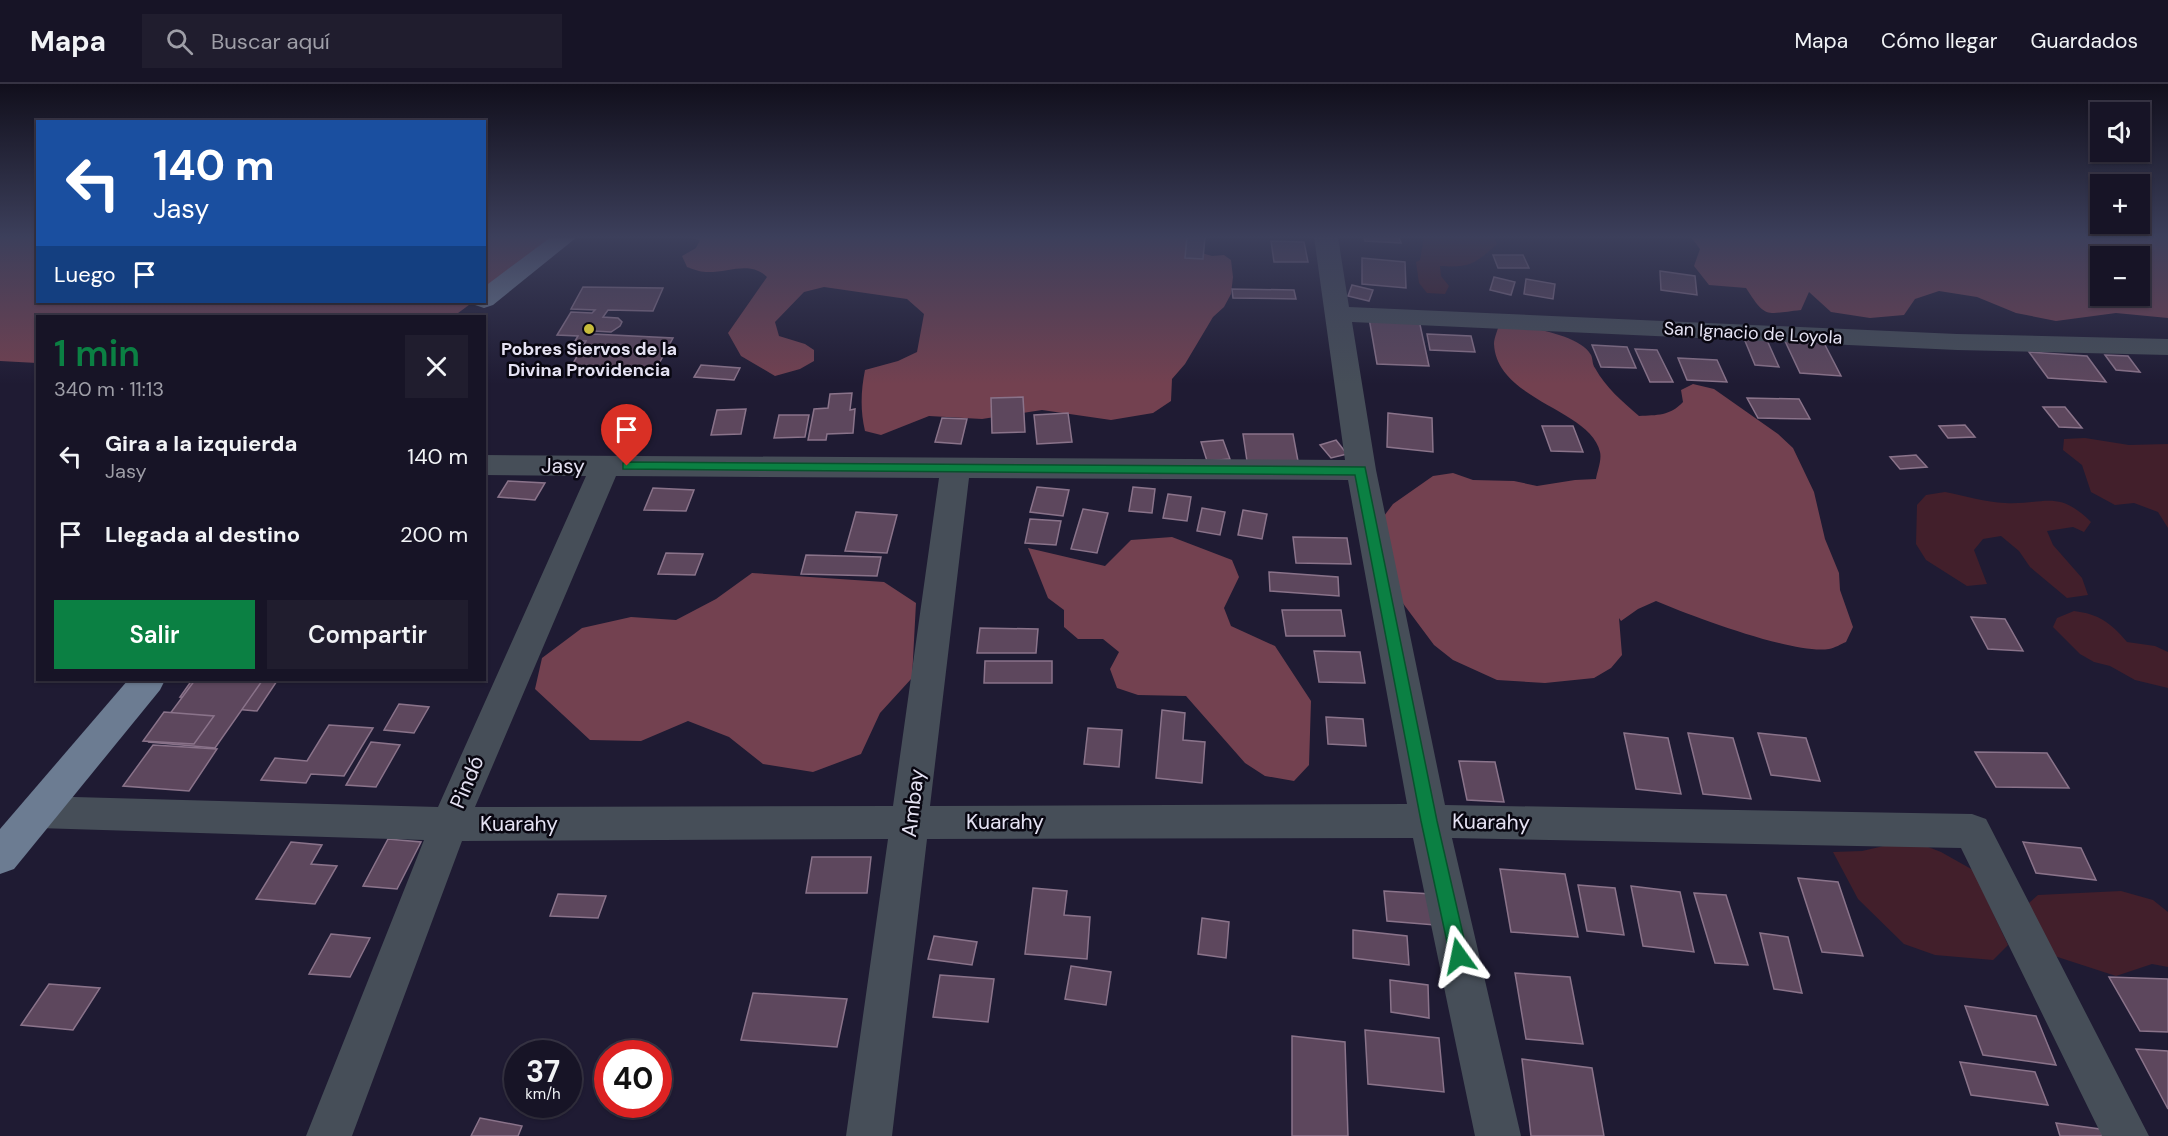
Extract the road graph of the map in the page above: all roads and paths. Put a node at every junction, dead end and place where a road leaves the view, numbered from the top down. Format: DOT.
graph roads {
  1 [pos="503,286"];
  2 [pos="1333,286"];
  3 [pos="486,299"];
  4 [pos="482,303"];
  5 [pos="1337,314"];
  6 [pos="467,315"];
  7 [pos="2168,347"];
  8 [pos="486,465"];
  9 [pos="604,466"];
  10 [pos="955,469"];
  11 [pos="1360,470"];
  12 [pos="147,681"];
  13 [pos="38,812"];
  14 [pos="1429,821"];
  15 [pos="911,822"];
  16 [pos="449,824"];
  17 [pos="0,857"];
  18 [pos="329,1136"];
  19 [pos="869,1136"];
  20 [pos="1498,1136"];
  21 [pos="2126,1136"];
  1 -- 3 [label="main road"];
  2 -- 5 [label="street"];
  4 -- 6 [label="main road"];
  5 -- 7 [label="street, San Ignacio de Loyola"];
  5 -- 11 [label="street"];
  8 -- 9 [label="street, Jasy"];
  9 -- 10 [label="street, Jasy"];
  9 -- 16 [label="street, Pindó"];
  10 -- 11 [label="street, Jasy"];
  10 -- 15 [label="street, Ambay"];
  11 -- 14 [label="street"];
  12 -- 13 [label="main road"];
  13 -- 16 [label="street, Kuarahy"];
  13 -- 17 [label="main road"];
  14 -- 15 [label="street, Kuarahy"];
  14 -- 20 [label="street"];
  14 -- 21 [label="street, Kuarahy"];
  15 -- 16 [label="street, Kuarahy"];
  15 -- 19 [label="street, Ambay"];
  16 -- 18 [label="street, Pindó"];
}
